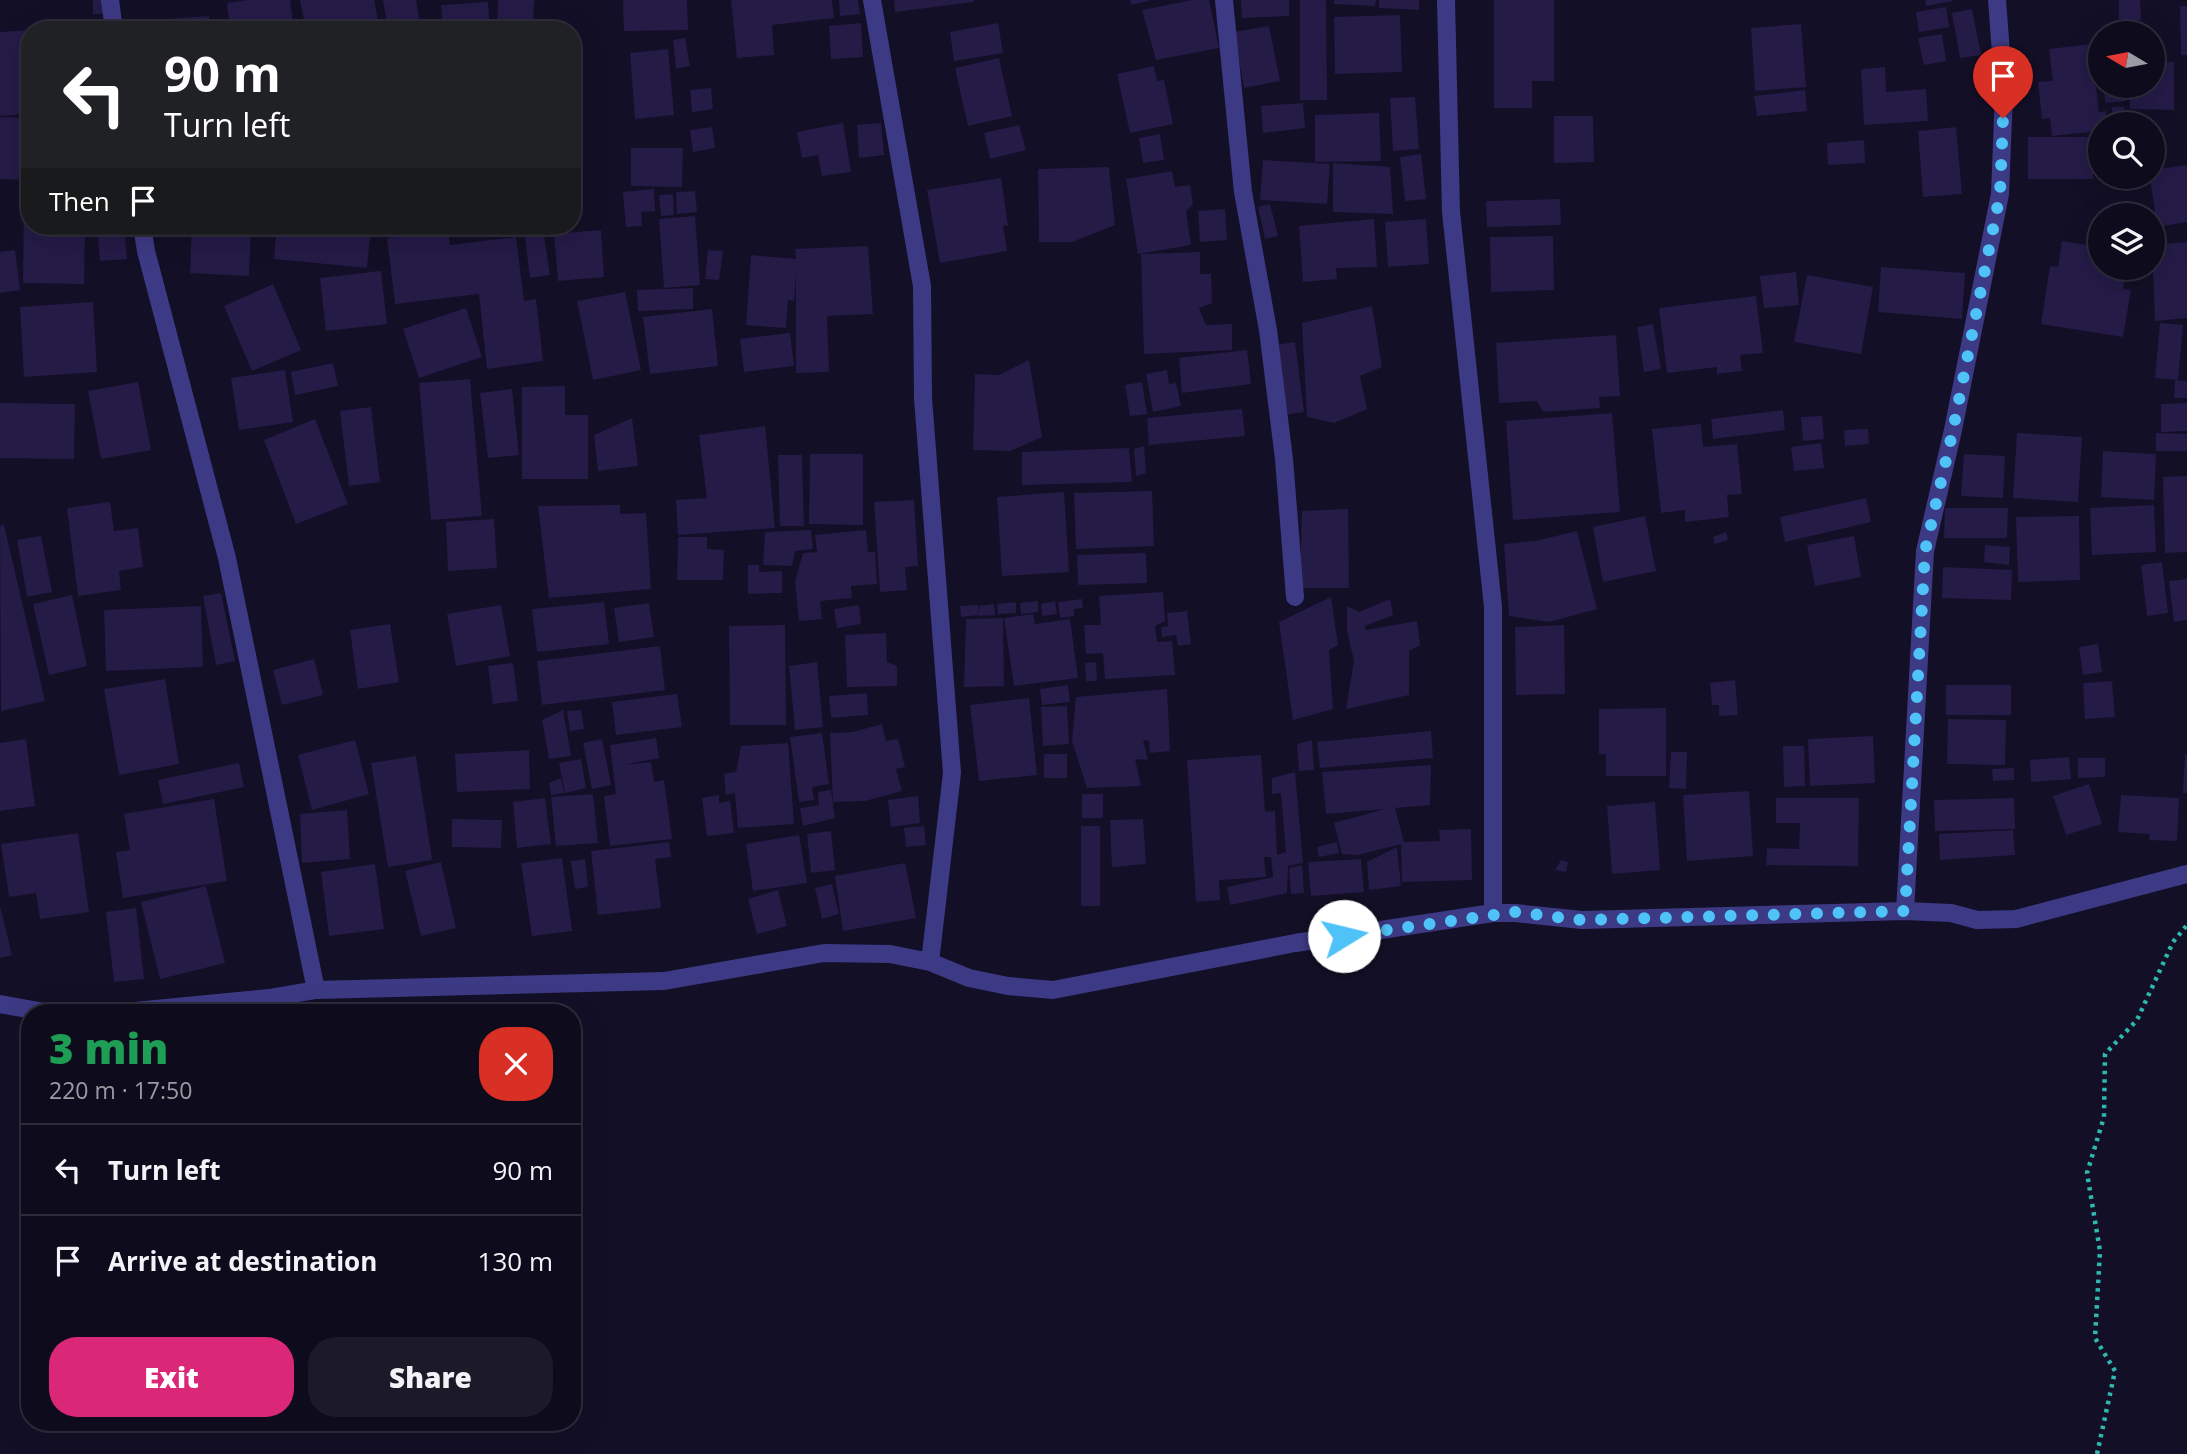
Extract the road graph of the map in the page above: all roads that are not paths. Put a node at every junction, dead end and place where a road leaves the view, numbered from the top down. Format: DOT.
graph roads {
  1 [pos="110,0"];
  2 [pos="872,0"];
  3 [pos="1224,0"];
  4 [pos="1446,0"];
  5 [pos="1997,0"];
  6 [pos="113,21"];
  7 [pos="143,235"];
  8 [pos="1295,597"];
  9 [pos="2187,874"];
  10 [pos="1905,911"];
  11 [pos="1493,914"];
  12 [pos="930,962"];
  13 [pos="316,990"];
  14 [pos="0,1004"];
  15 [pos="207,1004"];
  16 [pos="21,1008"];
  1 -- 6 [label="street"];
  2 -- 12 [label="street"];
  3 -- 8 [label="street"];
  4 -- 11 [label="street"];
  5 -- 10 [label="street"];
  7 -- 13 [label="street"];
  9 -- 10 [label="street"];
  10 -- 11 [label="street"];
  11 -- 12 [label="street"];
  12 -- 13 [label="street"];
  13 -- 15 [label="street"];
  14 -- 16 [label="street"];
}
